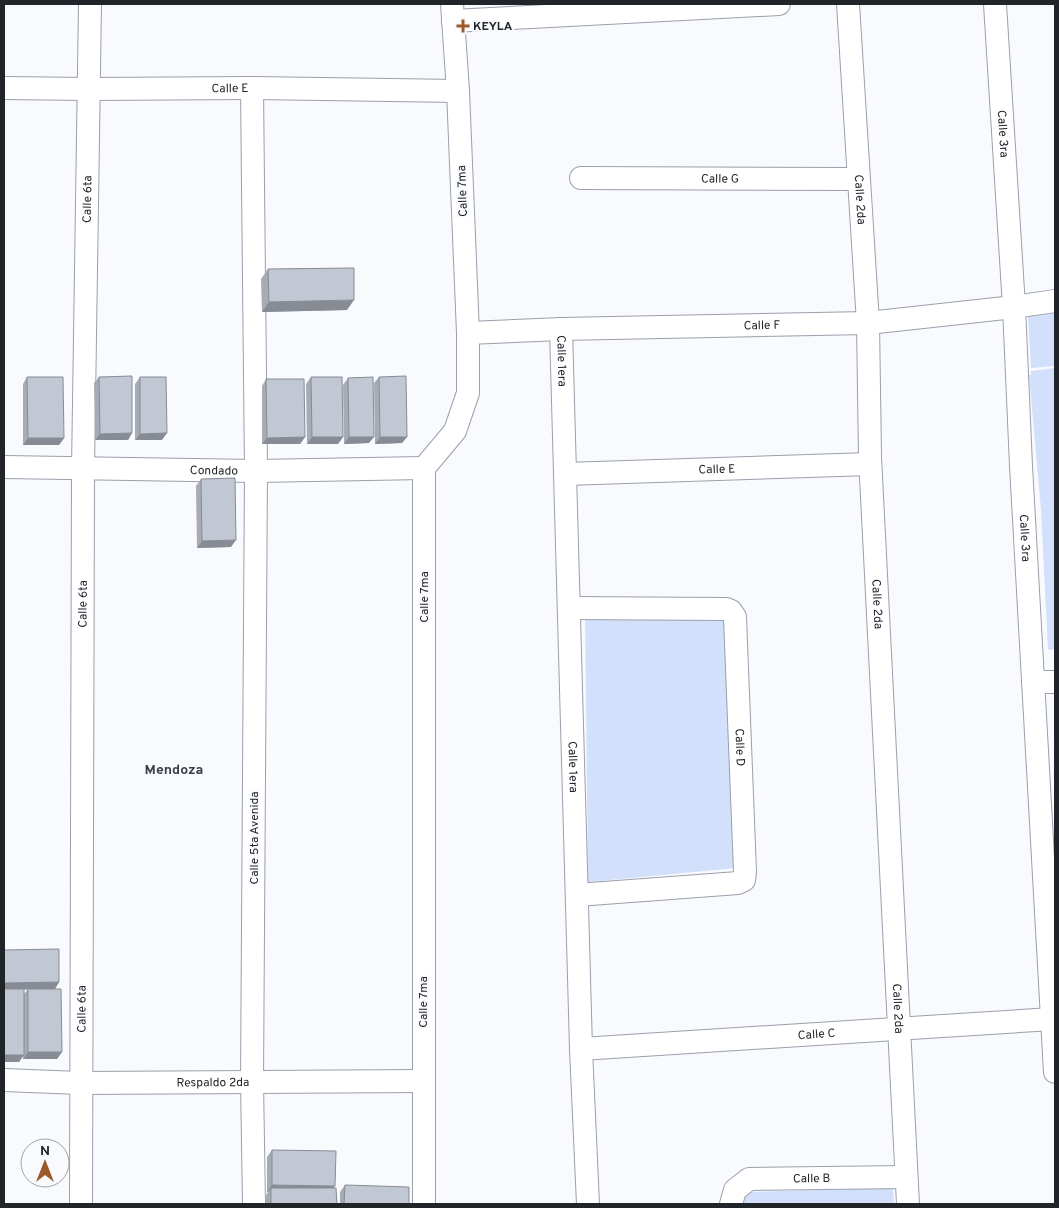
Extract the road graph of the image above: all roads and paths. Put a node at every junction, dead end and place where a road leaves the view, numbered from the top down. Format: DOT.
graph roads {
  1 [pos="90,4"];
  2 [pos="779,4"];
  3 [pos="848,4"];
  4 [pos="995,4"];
  5 [pos="452,12"];
  6 [pos="4,88"];
  7 [pos="252,88"];
  8 [pos="89,89"];
  9 [pos="458,90"];
  10 [pos="580,178"];
  11 [pos="858,179"];
  12 [pos="1055,301"];
  13 [pos="1014,307"];
  14 [pos="868,323"];
  15 [pos="561,329"];
  16 [pos="468,333"];
  17 [pos="870,464"];
  18 [pos="4,467"];
  19 [pos="424,468"];
  20 [pos="83,469"];
  21 [pos="256,471"];
  22 [pos="565,474"];
  23 [pos="569,608"];
  24 [pos="1033,682"];
  25 [pos="1055,682"];
  26 [pos="577,895"];
  27 [pos="1050,902"];
  28 [pos="1052,1019"];
  29 [pos="898,1029"];
  30 [pos="581,1049"];
  31 [pos="1055,1072"];
  32 [pos="4,1080"];
  33 [pos="422,1081"];
  34 [pos="252,1082"];
  35 [pos="80,1083"];
  36 [pos="906,1177"];
  37 [pos="81,1204"];
  38 [pos="254,1204"];
  39 [pos="424,1204"];
  40 [pos="588,1204"];
  41 [pos="731,1204"];
  42 [pos="908,1204"];
  1 -- 8 [label="street, Calle 6ta"];
  2 -- 5 [label="street"];
  3 -- 11 [label="street, Calle 2da"];
  4 -- 13 [label="street, Calle 3ra"];
  5 -- 9 [label="street, Calle 7ma"];
  6 -- 8 [label="street, Calle E"];
  7 -- 8 [label="street, Calle E"];
  7 -- 9 [label="street, Calle E"];
  7 -- 21 [label="street, Calle 5ta Avenida"];
  8 -- 20 [label="street, Calle 6ta"];
  9 -- 16 [label="street, Calle 7ma"];
  10 -- 11 [label="street, Calle G"];
  11 -- 14 [label="street, Calle 2da"];
  12 -- 13 [label="street, Calle F"];
  13 -- 14 [label="street, Calle F"];
  13 -- 24 [label="street, Calle 3ra"];
  14 -- 15 [label="street, Calle F"];
  14 -- 17 [label="street, Calle 2da"];
  15 -- 16 [label="street, Calle F"];
  15 -- 22 [label="street, Calle 1era"];
  16 -- 19 [label="street, Calle 7ma"];
  17 -- 22 [label="street, Calle E"];
  17 -- 29 [label="street, Calle 2da"];
  18 -- 20 [label="street, Condado"];
  19 -- 21 [label="street, Condado"];
  19 -- 33 [label="street, Calle 7ma"];
  20 -- 21 [label="street, Condado"];
  20 -- 35 [label="street, Calle 6ta"];
  21 -- 34 [label="street, Calle 5ta Avenida"];
  22 -- 23 [label="street, Calle 1era"];
  23 -- 26 [label="street, Calle 1era"];
  23 -- 26 [label="street, Calle D"];
  24 -- 25 [label="street"];
  24 -- 27 [label="street, Calle 3ra"];
  26 -- 30 [label="street, Calle 1era"];
  27 -- 28 [label="street, Calle 3ra"];
  28 -- 29 [label="street, Calle C"];
  28 -- 31 [label="street, Calle 3ra"];
  29 -- 30 [label="street, Calle C"];
  29 -- 36 [label="street, Calle 2da"];
  30 -- 40 [label="street, Calle 1era"];
  32 -- 35 [label="street, Respaldo 2da"];
  33 -- 34 [label="street, Respaldo 2da"];
  33 -- 39 [label="street, Calle 7ma"];
  34 -- 35 [label="street, Respaldo 2da"];
  34 -- 38 [label="street, Calle 5ta Avenida"];
  35 -- 37 [label="street, Calle 6ta"];
  36 -- 41 [label="street, Calle B"];
  36 -- 42 [label="street, Calle 2da"];
}
